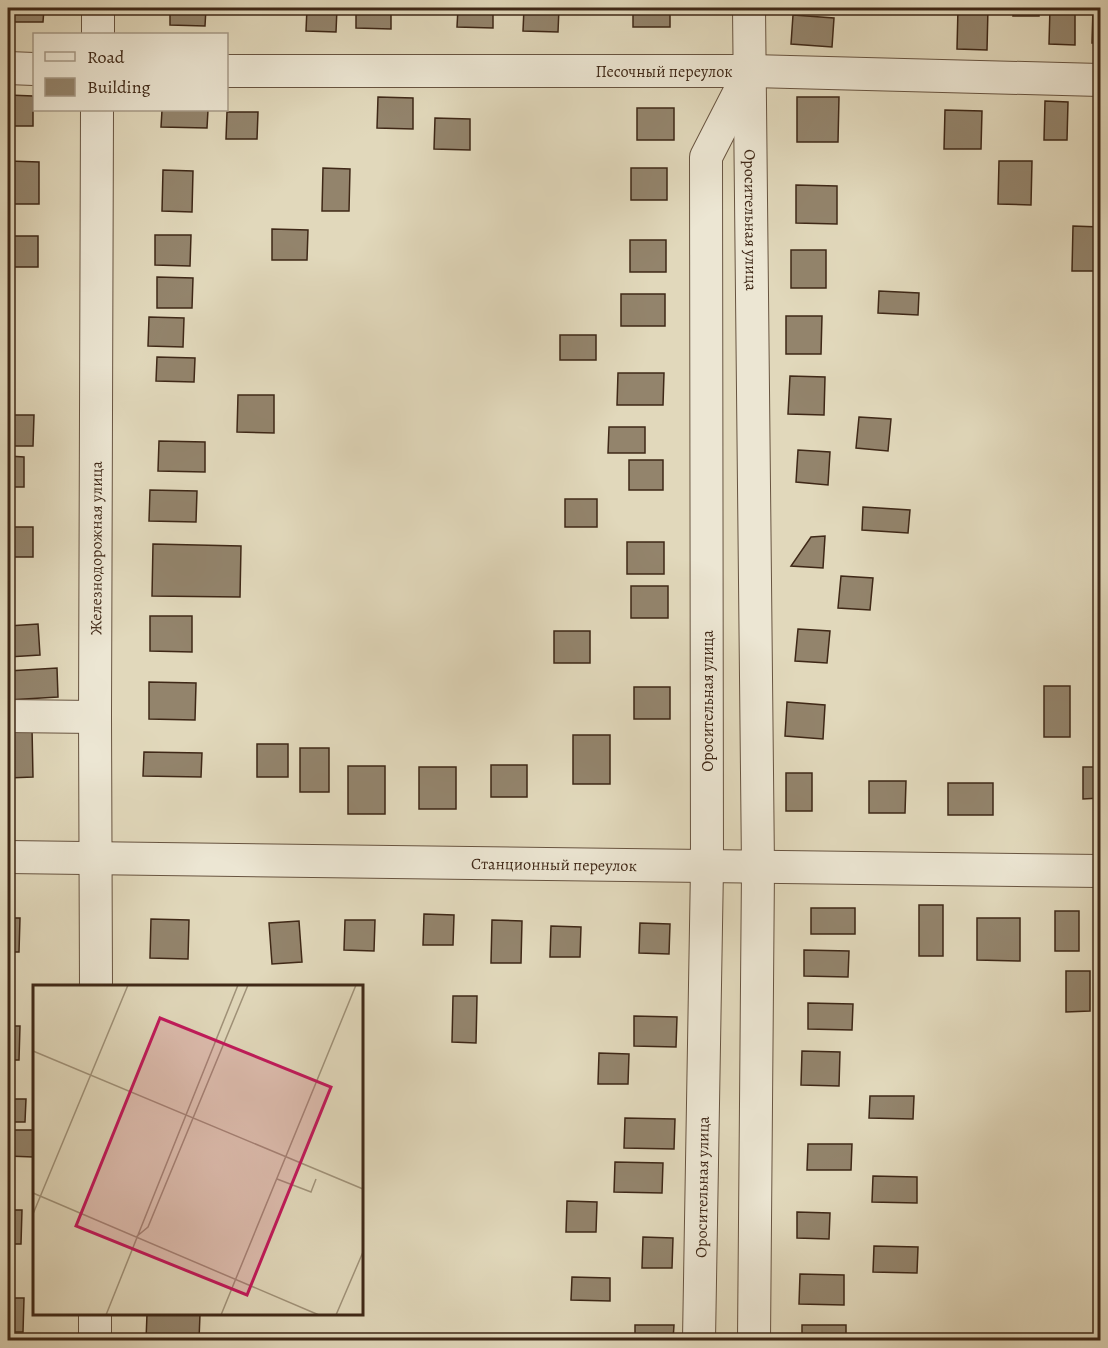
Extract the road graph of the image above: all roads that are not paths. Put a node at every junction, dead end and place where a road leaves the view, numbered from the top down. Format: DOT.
graph roads {
  1 [pos="98,8"];
  2 [pos="749,8"];
  3 [pos="98,33"];
  4 [pos="8,68"];
  5 [pos="33,69"];
  6 [pos="228,71"];
  7 [pos="750,71"];
  8 [pos="1101,80"];
  9 [pos="97,111"];
  10 [pos="8,716"];
  11 [pos="95,717"];
  12 [pos="8,856"];
  13 [pos="97,857"];
  14 [pos="707,867"];
  15 [pos="758,868"];
  16 [pos="1101,871"];
  17 [pos="96,985"];
  18 [pos="95,1315"];
  19 [pos="95,1341"];
  20 [pos="699,1341"];
  21 [pos="754,1341"];
  1 -- 3 [label="street"];
  2 -- 7 [label="street, Оросительная улица"];
  4 -- 5 [label="street"];
  6 -- 7 [label="street, Песочный переулок"];
  7 -- 8 [label="street, Песочный переулок"];
  7 -- 14 [label="street, Оросительная улица"];
  7 -- 15 [label="street, Оросительная улица"];
  9 -- 11 [label="street, Железнодорожная улица"];
  10 -- 11 [label="street"];
  11 -- 13 [label="street, Железнодорожная улица"];
  12 -- 13 [label="street, Станционный переулок"];
  13 -- 14 [label="street, Станционный переулок"];
  13 -- 17 [label="street, Железнодорожная улица"];
  14 -- 15 [label="street, Станционный переулок"];
  14 -- 20 [label="street, Оросительная улица"];
  15 -- 16 [label="street, Станционный переулок"];
  15 -- 21 [label="street, Оросительная улица"];
  18 -- 19 [label="street"];
}
